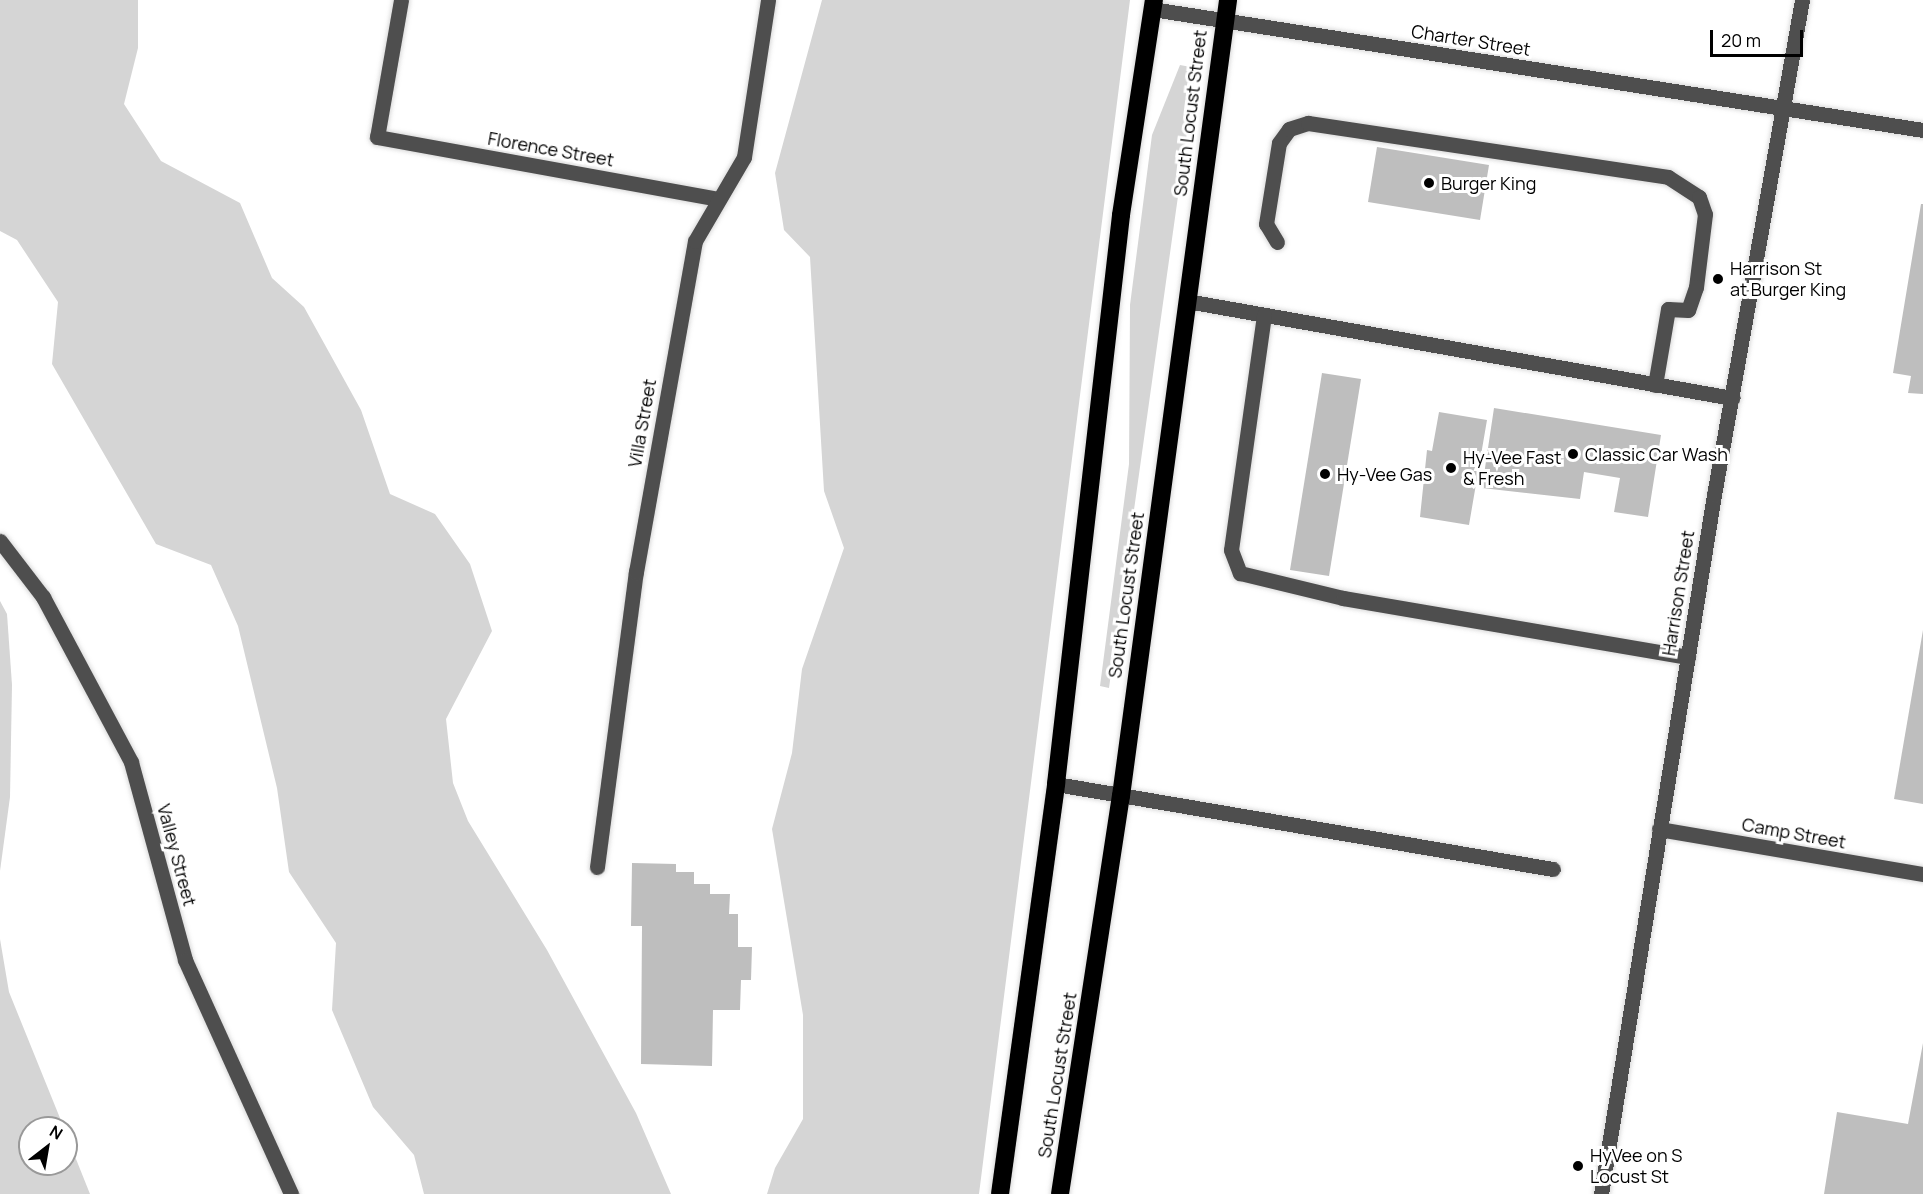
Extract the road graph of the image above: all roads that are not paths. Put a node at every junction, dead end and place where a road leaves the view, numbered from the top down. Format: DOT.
graph roads {
  1 [pos="400,0"];
  2 [pos="768,0"];
  3 [pos="1228,0"];
  4 [pos="1802,0"];
  5 [pos="1153,4"];
  6 [pos="1223,21"];
  7 [pos="1784,108"];
  8 [pos="1923,130"];
  9 [pos="717,199"];
  10 [pos="1277,242"];
  11 [pos="1187,301"];
  12 [pos="1264,315"];
  13 [pos="1655,385"];
  14 [pos="1731,398"];
  15 [pos="0,541"];
  16 [pos="1688,657"];
  17 [pos="1056,784"];
  18 [pos="1121,796"];
  19 [pos="1659,829"];
  20 [pos="597,867"];
  21 [pos="1553,869"];
  22 [pos="1923,874"];
  23 [pos="291,1194"];
  24 [pos="1000,1194"];
  25 [pos="1060,1194"];
  26 [pos="1601,1194"];
  1 -- 9 [label="street, Florence Street"];
  2 -- 9 [label="street, Villa Street"];
  3 -- 6 [label="highway, South Locust Street"];
  4 -- 7 [label="street, Harrison Street"];
  5 -- 6 [label="street, Charter Street"];
  5 -- 17 [label="highway"];
  6 -- 7 [label="street, Charter Street"];
  6 -- 11 [label="highway, South Locust Street"];
  7 -- 8 [label="street, Charter Street"];
  7 -- 14 [label="street, Harrison Street"];
  9 -- 20 [label="street, Villa Street"];
  10 -- 13 [label="street"];
  11 -- 12 [label="street"];
  11 -- 18 [label="highway, South Locust Street"];
  12 -- 13 [label="street"];
  12 -- 16 [label="street"];
  13 -- 14 [label="street"];
  14 -- 16 [label="street, Harrison Street"];
  15 -- 23 [label="street, Valley Street"];
  16 -- 19 [label="street, Harrison Street"];
  17 -- 18 [label="street"];
  17 -- 24 [label="highway"];
  18 -- 21 [label="street"];
  18 -- 25 [label="highway, South Locust Street"];
  19 -- 22 [label="street, Camp Street"];
  19 -- 26 [label="street, Harrison Street"];
}
